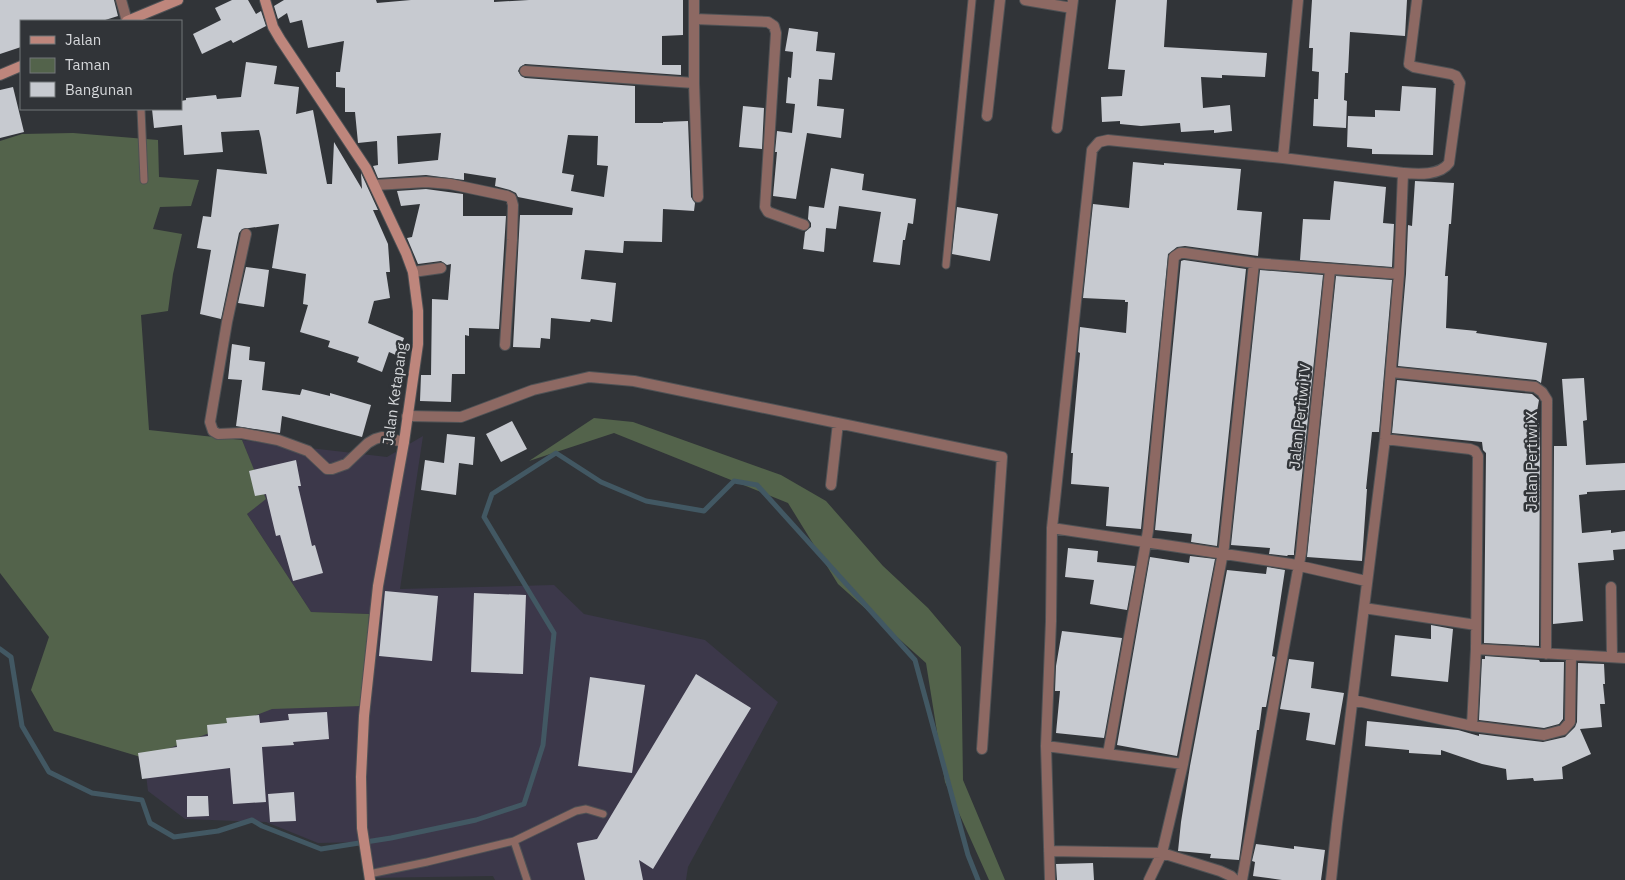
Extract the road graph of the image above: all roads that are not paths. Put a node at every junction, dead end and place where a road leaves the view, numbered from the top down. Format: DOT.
graph roads {
  1 [pos="121,0"];
  2 [pos="178,0"];
  3 [pos="264,0"];
  4 [pos="694,0"];
  5 [pos="972,0"];
  6 [pos="1000,0"];
  7 [pos="1024,0"];
  8 [pos="1298,0"];
  9 [pos="1417,0"];
  10 [pos="1073,4"];
  11 [pos="695,19"];
  12 [pos="127,20"];
  13 [pos="129,20"];
  14 [pos="20,66"];
  15 [pos="525,71"];
  16 [pos="0,74"];
  17 [pos="694,83"];
  18 [pos="142,110"];
  19 [pos="987,116"];
  20 [pos="1056,128"];
  21 [pos="1284,158"];
  22 [pos="1402,173"];
  23 [pos="144,180"];
  24 [pos="375,185"];
  25 [pos="698,197"];
  26 [pos="804,225"];
  27 [pos="246,234"];
  28 [pos="1254,263"];
  29 [pos="946,265"];
  30 [pos="442,268"];
  31 [pos="1330,270"];
  32 [pos="412,272"];
  33 [pos="1399,274"];
  34 [pos="505,344"];
  35 [pos="1392,372"];
  36 [pos="408,416"];
  37 [pos="838,423"];
  38 [pos="1385,439"];
  39 [pos="404,442"];
  40 [pos="831,485"];
  41 [pos="1052,528"];
  42 [pos="1145,542"];
  43 [pos="1223,554"];
  44 [pos="1298,566"];
  45 [pos="1366,582"];
  46 [pos="1611,587"];
  47 [pos="1364,608"];
  48 [pos="1476,625"];
  49 [pos="1476,649"];
  50 [pos="1546,654"];
  51 [pos="1571,656"];
  52 [pos="1612,657"];
  53 [pos="1625,658"];
  54 [pos="1353,700"];
  55 [pos="1472,726"];
  56 [pos="1046,746"];
  57 [pos="982,749"];
  58 [pos="1108,754"];
  59 [pos="1182,764"];
  60 [pos="602,814"];
  61 [pos="514,841"];
  62 [pos="1048,851"];
  63 [pos="1162,853"];
  64 [pos="369,877"];
  65 [pos="527,880"];
  66 [pos="1050,880"];
  67 [pos="1149,880"];
  68 [pos="1235,880"];
  69 [pos="1242,880"];
  70 [pos="1331,880"];
  1 -- 12 [label="street"];
  2 -- 13 [label="street"];
  3 -- 24 [label="street, Jalan Ketapang"];
  4 -- 11 [label="street"];
  5 -- 29 [label="lane"];
  6 -- 19 [label="street"];
  7 -- 10 [label="street"];
  8 -- 21 [label="street"];
  9 -- 22 [label="street"];
  10 -- 20 [label="street"];
  11 -- 17 [label="street"];
  11 -- 26 [label="street"];
  14 -- 16 [label="street"];
  15 -- 17 [label="street"];
  17 -- 25 [label="street"];
  18 -- 23 [label="lane"];
  21 -- 22 [label="street"];
  21 -- 41 [label="street"];
  22 -- 33 [label="street"];
  24 -- 32 [label="street, Jalan Ketapang"];
  24 -- 34 [label="street"];
  27 -- 39 [label="street"];
  28 -- 31 [label="street"];
  28 -- 42 [label="street"];
  28 -- 43 [label="street"];
  30 -- 32 [label="street"];
  31 -- 33 [label="street"];
  31 -- 44 [label="street, Jalan Pertiwi IV"];
  32 -- 36 [label="street, Jalan Ketapang"];
  33 -- 35 [label="street"];
  35 -- 38 [label="street"];
  35 -- 50 [label="street, Jalan Pertiwi X"];
  36 -- 37 [label="street"];
  36 -- 39 [label="street, Jalan Ketapang"];
  37 -- 40 [label="street"];
  37 -- 57 [label="street"];
  38 -- 45 [label="street"];
  38 -- 48 [label="street"];
  39 -- 64 [label="street, Jalan Ketapang"];
  41 -- 42 [label="street"];
  41 -- 56 [label="street"];
  42 -- 43 [label="street"];
  42 -- 58 [label="street"];
  43 -- 44 [label="street"];
  43 -- 59 [label="street"];
  44 -- 45 [label="street"];
  44 -- 69 [label="street, Jalan Pertiwi IV"];
  45 -- 47 [label="street"];
  46 -- 52 [label="street"];
  47 -- 48 [label="street"];
  47 -- 54 [label="street"];
  48 -- 49 [label="street"];
  49 -- 50 [label="street"];
  49 -- 55 [label="street"];
  50 -- 51 [label="street"];
  51 -- 52 [label="street"];
  51 -- 55 [label="street"];
  52 -- 53 [label="street"];
  54 -- 55 [label="street"];
  54 -- 70 [label="street"];
  56 -- 58 [label="street"];
  56 -- 62 [label="street"];
  58 -- 59 [label="street"];
  59 -- 63 [label="street"];
  60 -- 61 [label="lane"];
  61 -- 64 [label="lane"];
  61 -- 65 [label="lane"];
  62 -- 63 [label="street"];
  62 -- 66 [label="street"];
  63 -- 67 [label="street"];
  63 -- 68 [label="street"];
}
